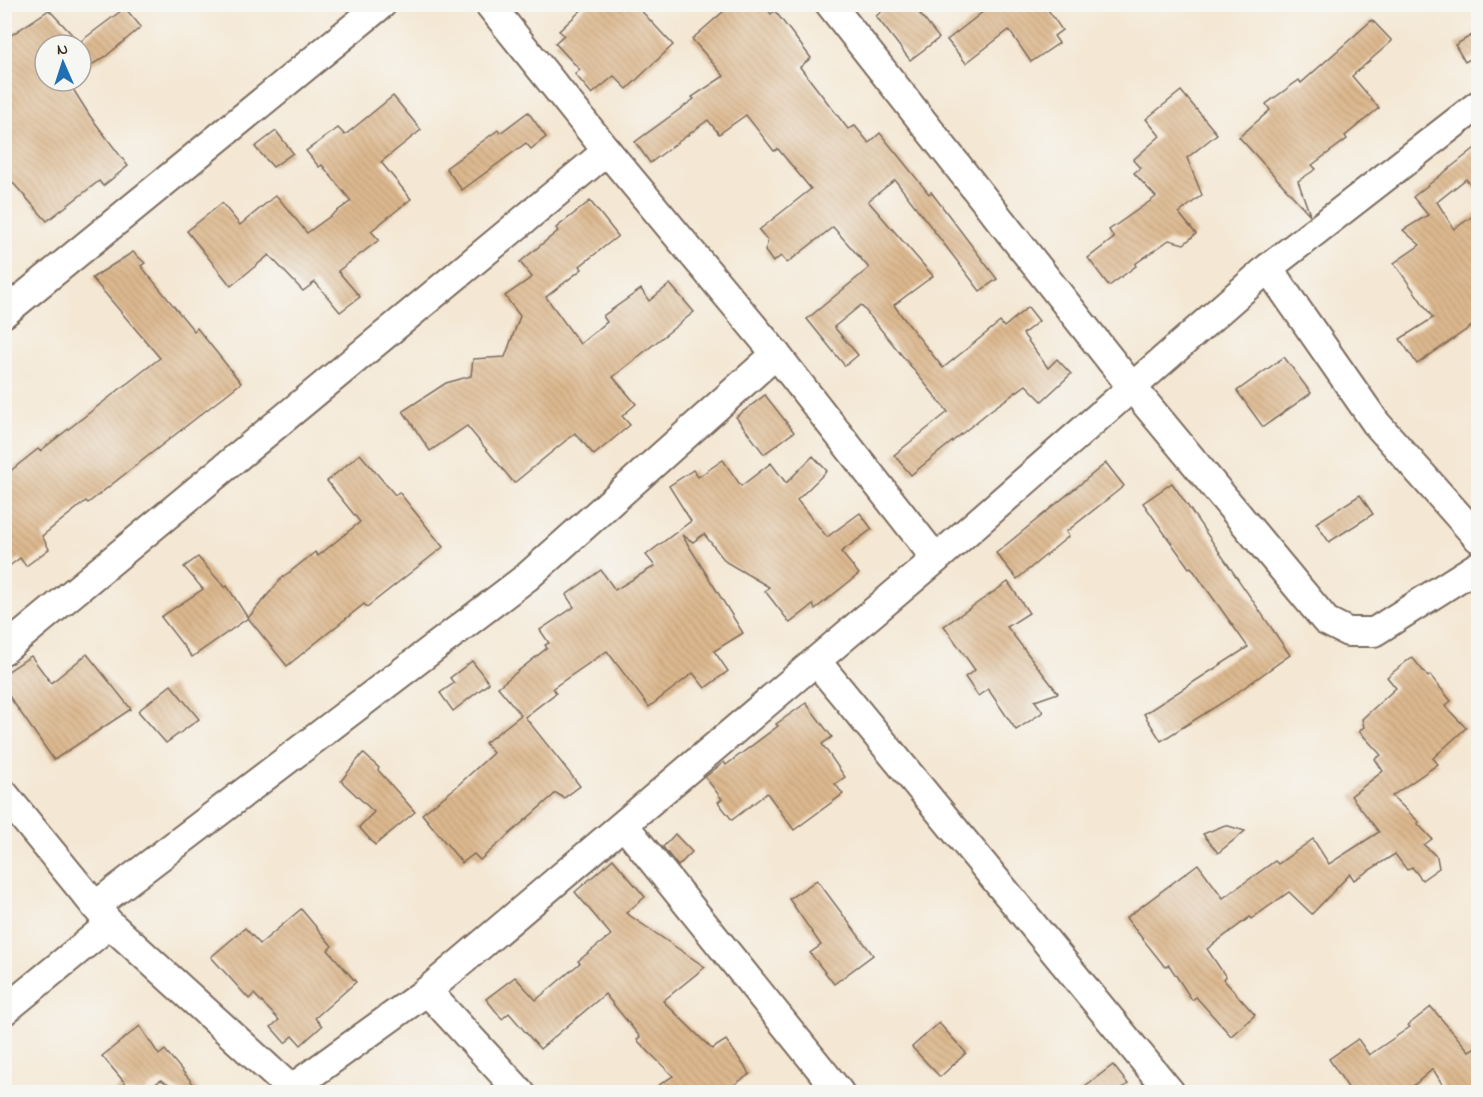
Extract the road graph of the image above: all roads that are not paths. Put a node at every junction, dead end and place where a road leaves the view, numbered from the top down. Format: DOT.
graph roads {
  1 [pos="382,4"];
  2 [pos="489,4"];
  3 [pos="830,4"];
  4 [pos="1479,105"];
  5 [pos="607,151"];
  6 [pos="1268,268"];
  7 [pos="4,313"];
  8 [pos="776,354"];
  9 [pos="1131,386"];
  10 [pos="1479,538"];
  11 [pos="936,559"];
  12 [pos="1479,566"];
  13 [pos="4,650"];
  14 [pos="816,661"];
  15 [pos="4,794"];
  16 [pos="624,825"];
  17 [pos="103,915"];
  18 [pos="427,991"];
  19 [pos="4,1011"];
  20 [pos="290,1091"];
  21 [pos="520,1092"];
  22 [pos="839,1092"];
  23 [pos="1170,1092"];
  1 -- 7 [label="street"];
  2 -- 5 [label="street"];
  3 -- 9 [label="street"];
  4 -- 6 [label="street"];
  5 -- 8 [label="street"];
  5 -- 13 [label="street"];
  6 -- 9 [label="street"];
  6 -- 10 [label="street"];
  8 -- 11 [label="street"];
  8 -- 17 [label="street"];
  9 -- 11 [label="street"];
  9 -- 12 [label="street"];
  11 -- 14 [label="street"];
  14 -- 16 [label="street"];
  14 -- 23 [label="street"];
  15 -- 17 [label="street"];
  16 -- 18 [label="street"];
  16 -- 22 [label="street"];
  17 -- 19 [label="street"];
  17 -- 20 [label="street"];
  18 -- 20 [label="street"];
  18 -- 21 [label="street"];
}
